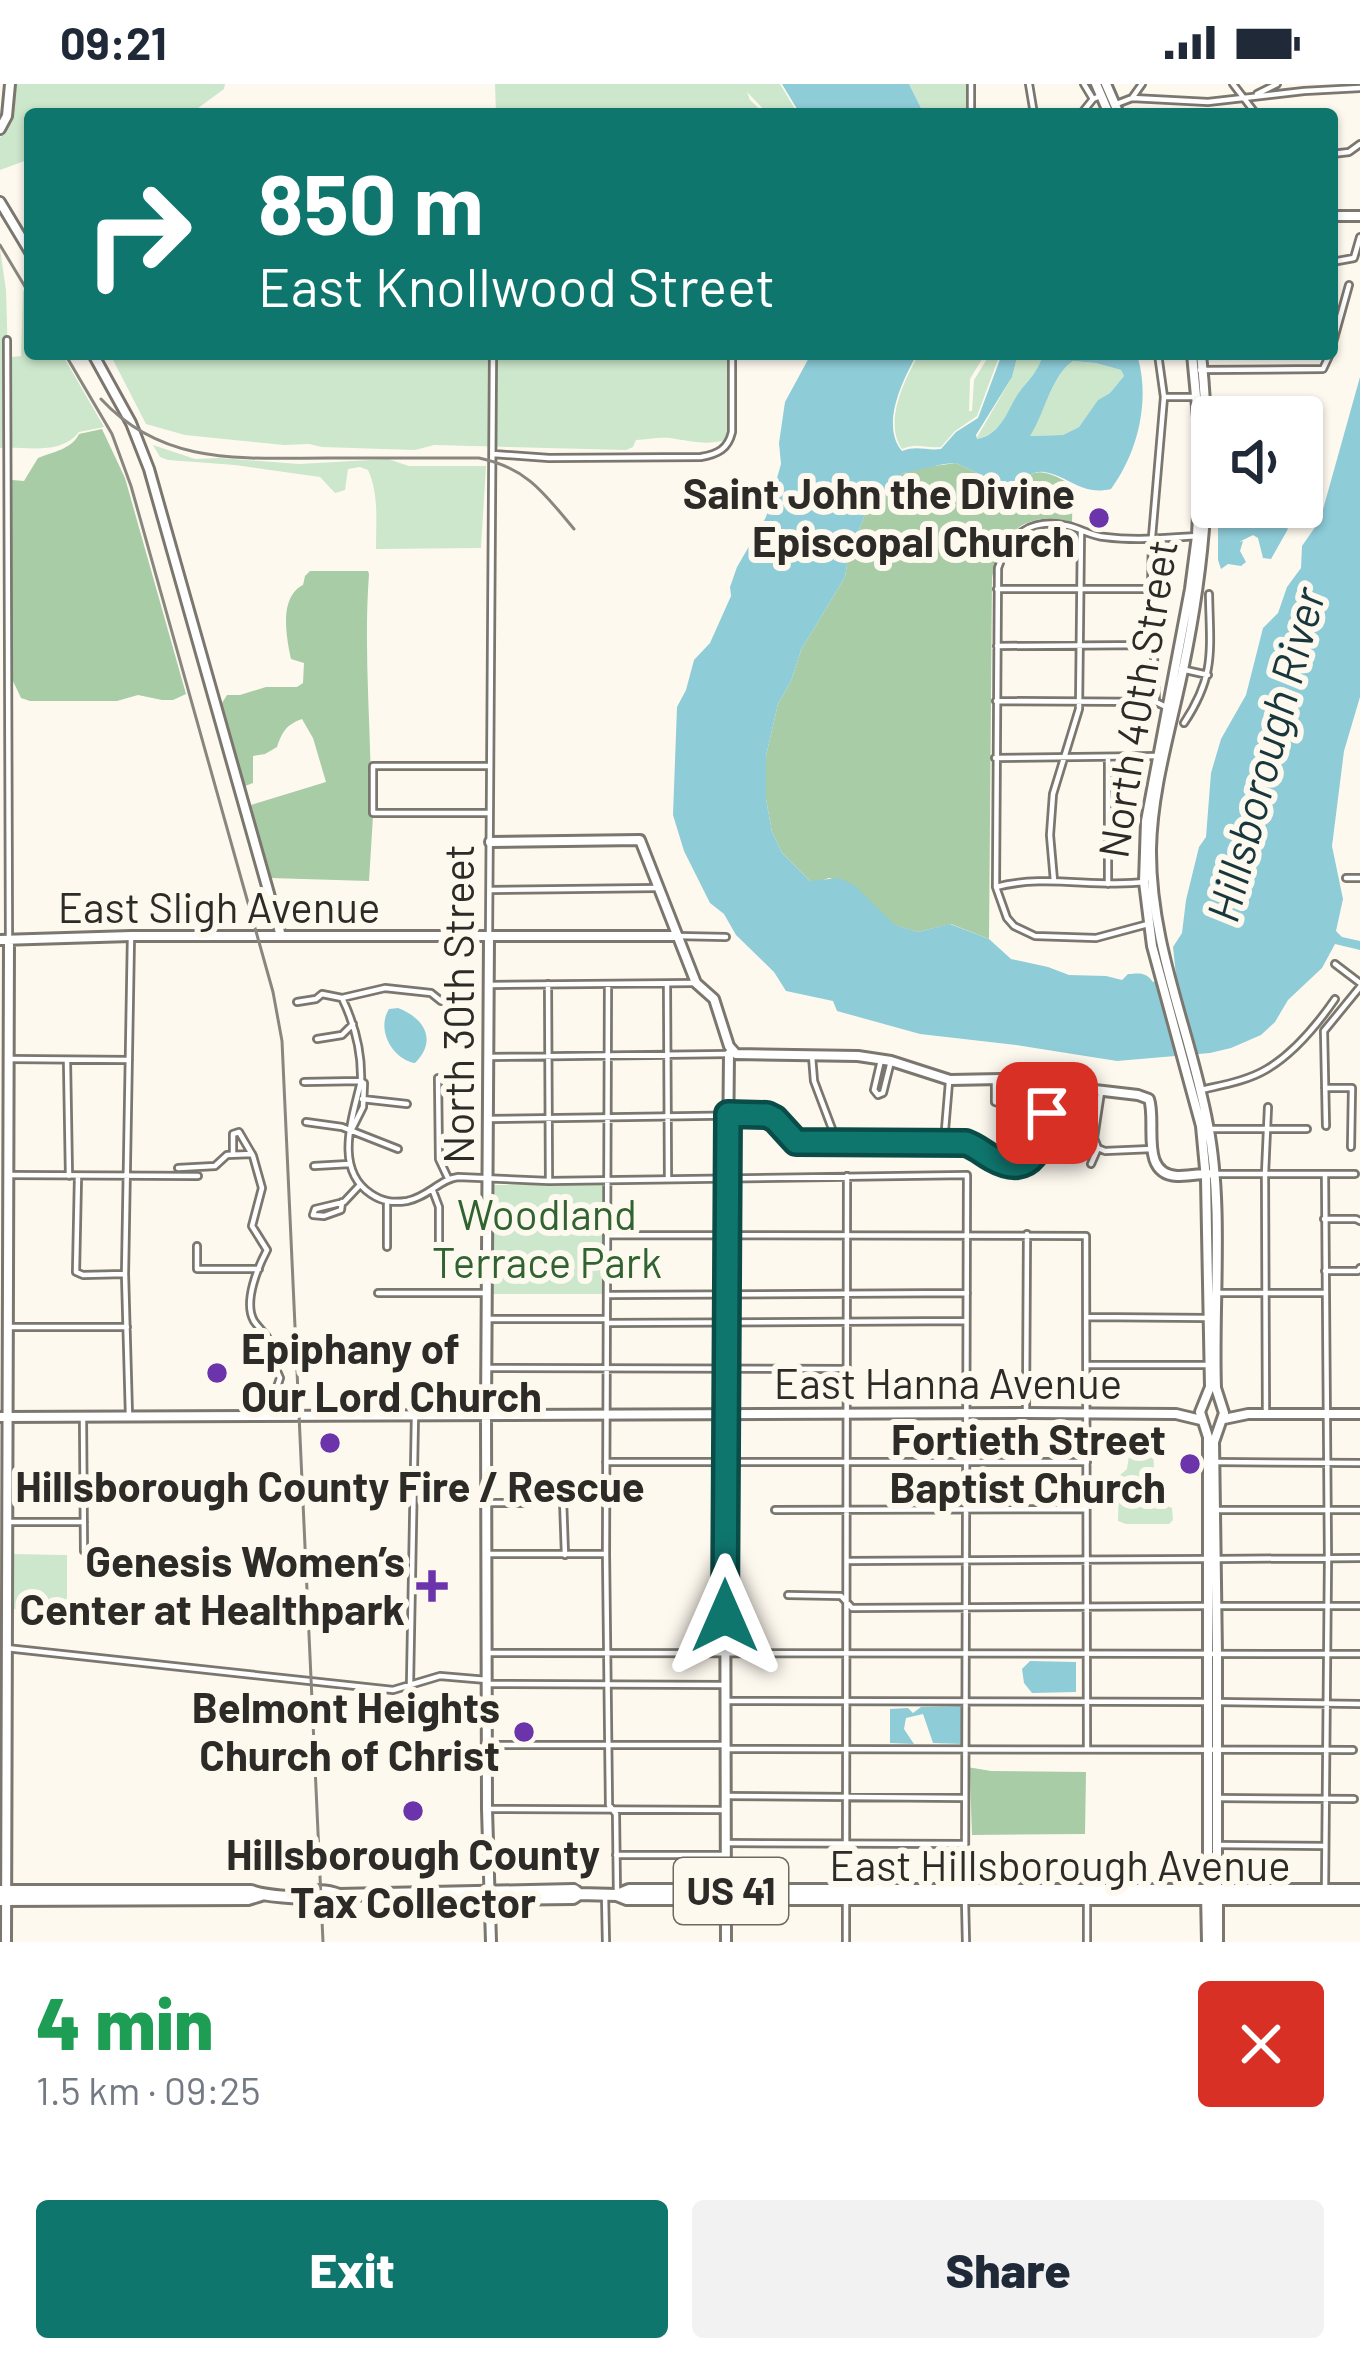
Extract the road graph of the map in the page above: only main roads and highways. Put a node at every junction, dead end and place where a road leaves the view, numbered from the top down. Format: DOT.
graph roads {
  1 [pos="1103,1890"];
  2 [pos="965,1894"];
  3 [pos="1212,1894"];
  4 [pos="1360,1894"];
  5 [pos="3,1895"];
  6 [pos="846,1895"];
  7 [pos="1037,1895"];
  8 [pos="1087,1899"];
  9 [pos="1208,1942"];
  10 [pos="1217,1942"];
  1 -- 3 [label="main road, East Hillsborough Avenue / US 41"];
  1 -- 7 [label="main road, East Hillsborough Avenue / US 41"];
  1 -- 8 [label="main road"];
  2 -- 6 [label="main road, East Hillsborough Avenue / US 41"];
  2 -- 6 [label="main road, East Hillsborough Avenue / US 41"];
  2 -- 7 [label="main road, East Hillsborough Avenue / US 41"];
  2 -- 7 [label="main road, East Hillsborough Avenue / US 41"];
  3 -- 4 [label="main road, East Hillsborough Avenue"];
  3 -- 4 [label="main road, East Hillsborough Avenue"];
  3 -- 8 [label="main road, East Hillsborough Avenue / US 41"];
  3 -- 9 [label="main road, North 40th Street"];
  3 -- 10 [label="main road, North 40th Street"];
  5 -- 6 [label="main road, East Hillsborough Avenue / US 41"];
  7 -- 8 [label="main road, East Hillsborough Avenue / US 41"];
}
